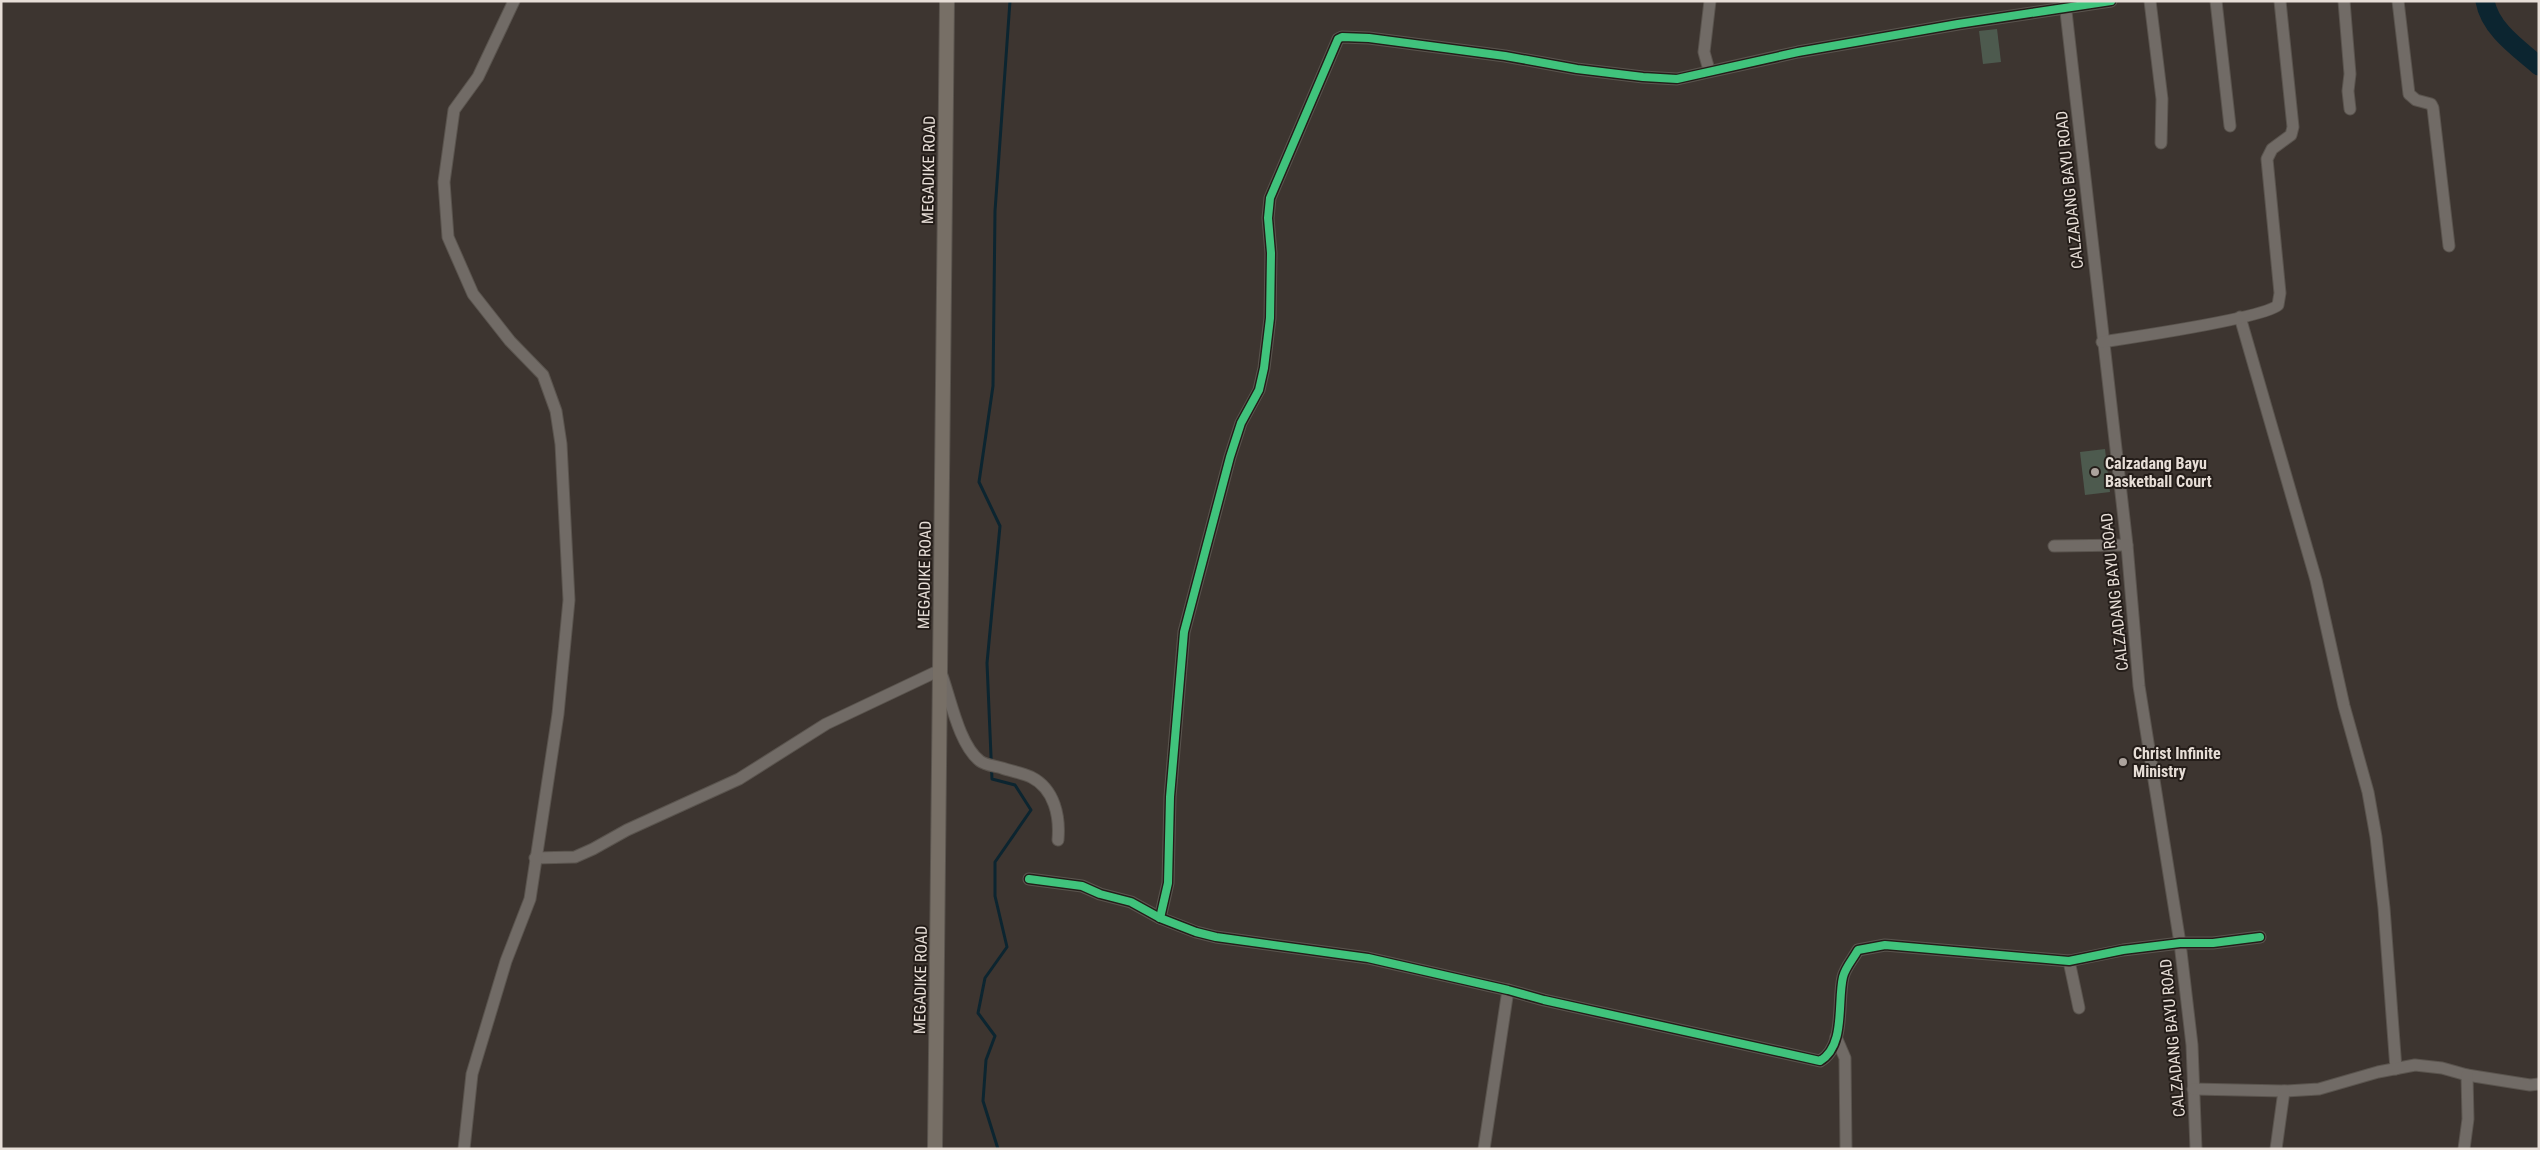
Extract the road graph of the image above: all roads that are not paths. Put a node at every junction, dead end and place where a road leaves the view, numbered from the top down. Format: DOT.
graph roads {
  1 [pos="514,1"];
  2 [pos="947,1"];
  3 [pos="1710,1"];
  4 [pos="2111,1"];
  5 [pos="2150,1"];
  6 [pos="2216,1"];
  7 [pos="2280,1"];
  8 [pos="2344,1"];
  9 [pos="2398,1"];
  10 [pos="2065,5"];
  11 [pos="1709,70"];
  12 [pos="2350,109"];
  13 [pos="2230,126"];
  14 [pos="2161,143"];
  15 [pos="2449,246"];
  16 [pos="2240,317"];
  17 [pos="2102,342"];
  18 [pos="2127,545"];
  19 [pos="2054,546"];
  20 [pos="940,670"];
  21 [pos="1058,840"];
  22 [pos="534,858"];
  23 [pos="1029,878"];
  24 [pos="1160,918"];
  25 [pos="2260,937"];
  26 [pos="2180,943"];
  27 [pos="2069,961"];
  28 [pos="1508,990"];
  29 [pos="2079,1008"];
  30 [pos="1836,1037"];
  31 [pos="2396,1069"];
  32 [pos="2467,1075"];
  33 [pos="2539,1084"];
  34 [pos="2193,1089"];
  35 [pos="2284,1091"];
  36 [pos="464,1149"];
  37 [pos="935,1149"];
  38 [pos="1484,1149"];
  39 [pos="1846,1149"];
  40 [pos="2196,1149"];
  41 [pos="2276,1149"];
  42 [pos="2464,1149"];
  1 -- 22 [label="street"];
  2 -- 20 [label="main road, MEGADIKE ROAD"];
  3 -- 11 [label="street"];
  4 -- 10 [label="street"];
  5 -- 14 [label="street"];
  6 -- 13 [label="street"];
  7 -- 16 [label="street"];
  8 -- 12 [label="street"];
  9 -- 15 [label="street"];
  10 -- 11 [label="street"];
  10 -- 17 [label="street, CALZADANG BAYU ROAD"];
  11 -- 24 [label="street"];
  16 -- 17 [label="street"];
  16 -- 31 [label="street"];
  17 -- 18 [label="street, CALZADANG BAYU ROAD"];
  18 -- 19 [label="street"];
  18 -- 26 [label="street, CALZADANG BAYU ROAD"];
  20 -- 21 [label="street"];
  20 -- 22 [label="street"];
  20 -- 37 [label="main road, MEGADIKE ROAD"];
  22 -- 36 [label="street"];
  23 -- 24 [label="street"];
  24 -- 28 [label="street"];
  25 -- 26 [label="street"];
  26 -- 27 [label="street"];
  26 -- 34 [label="street, CALZADANG BAYU ROAD"];
  27 -- 29 [label="street"];
  27 -- 30 [label="street"];
  28 -- 30 [label="street"];
  28 -- 38 [label="street"];
  30 -- 39 [label="street"];
  31 -- 32 [label="street"];
  31 -- 35 [label="street"];
  32 -- 33 [label="street"];
  32 -- 42 [label="street"];
  34 -- 35 [label="street"];
  34 -- 40 [label="street, CALZADANG BAYU ROAD"];
  35 -- 41 [label="street"];
}
